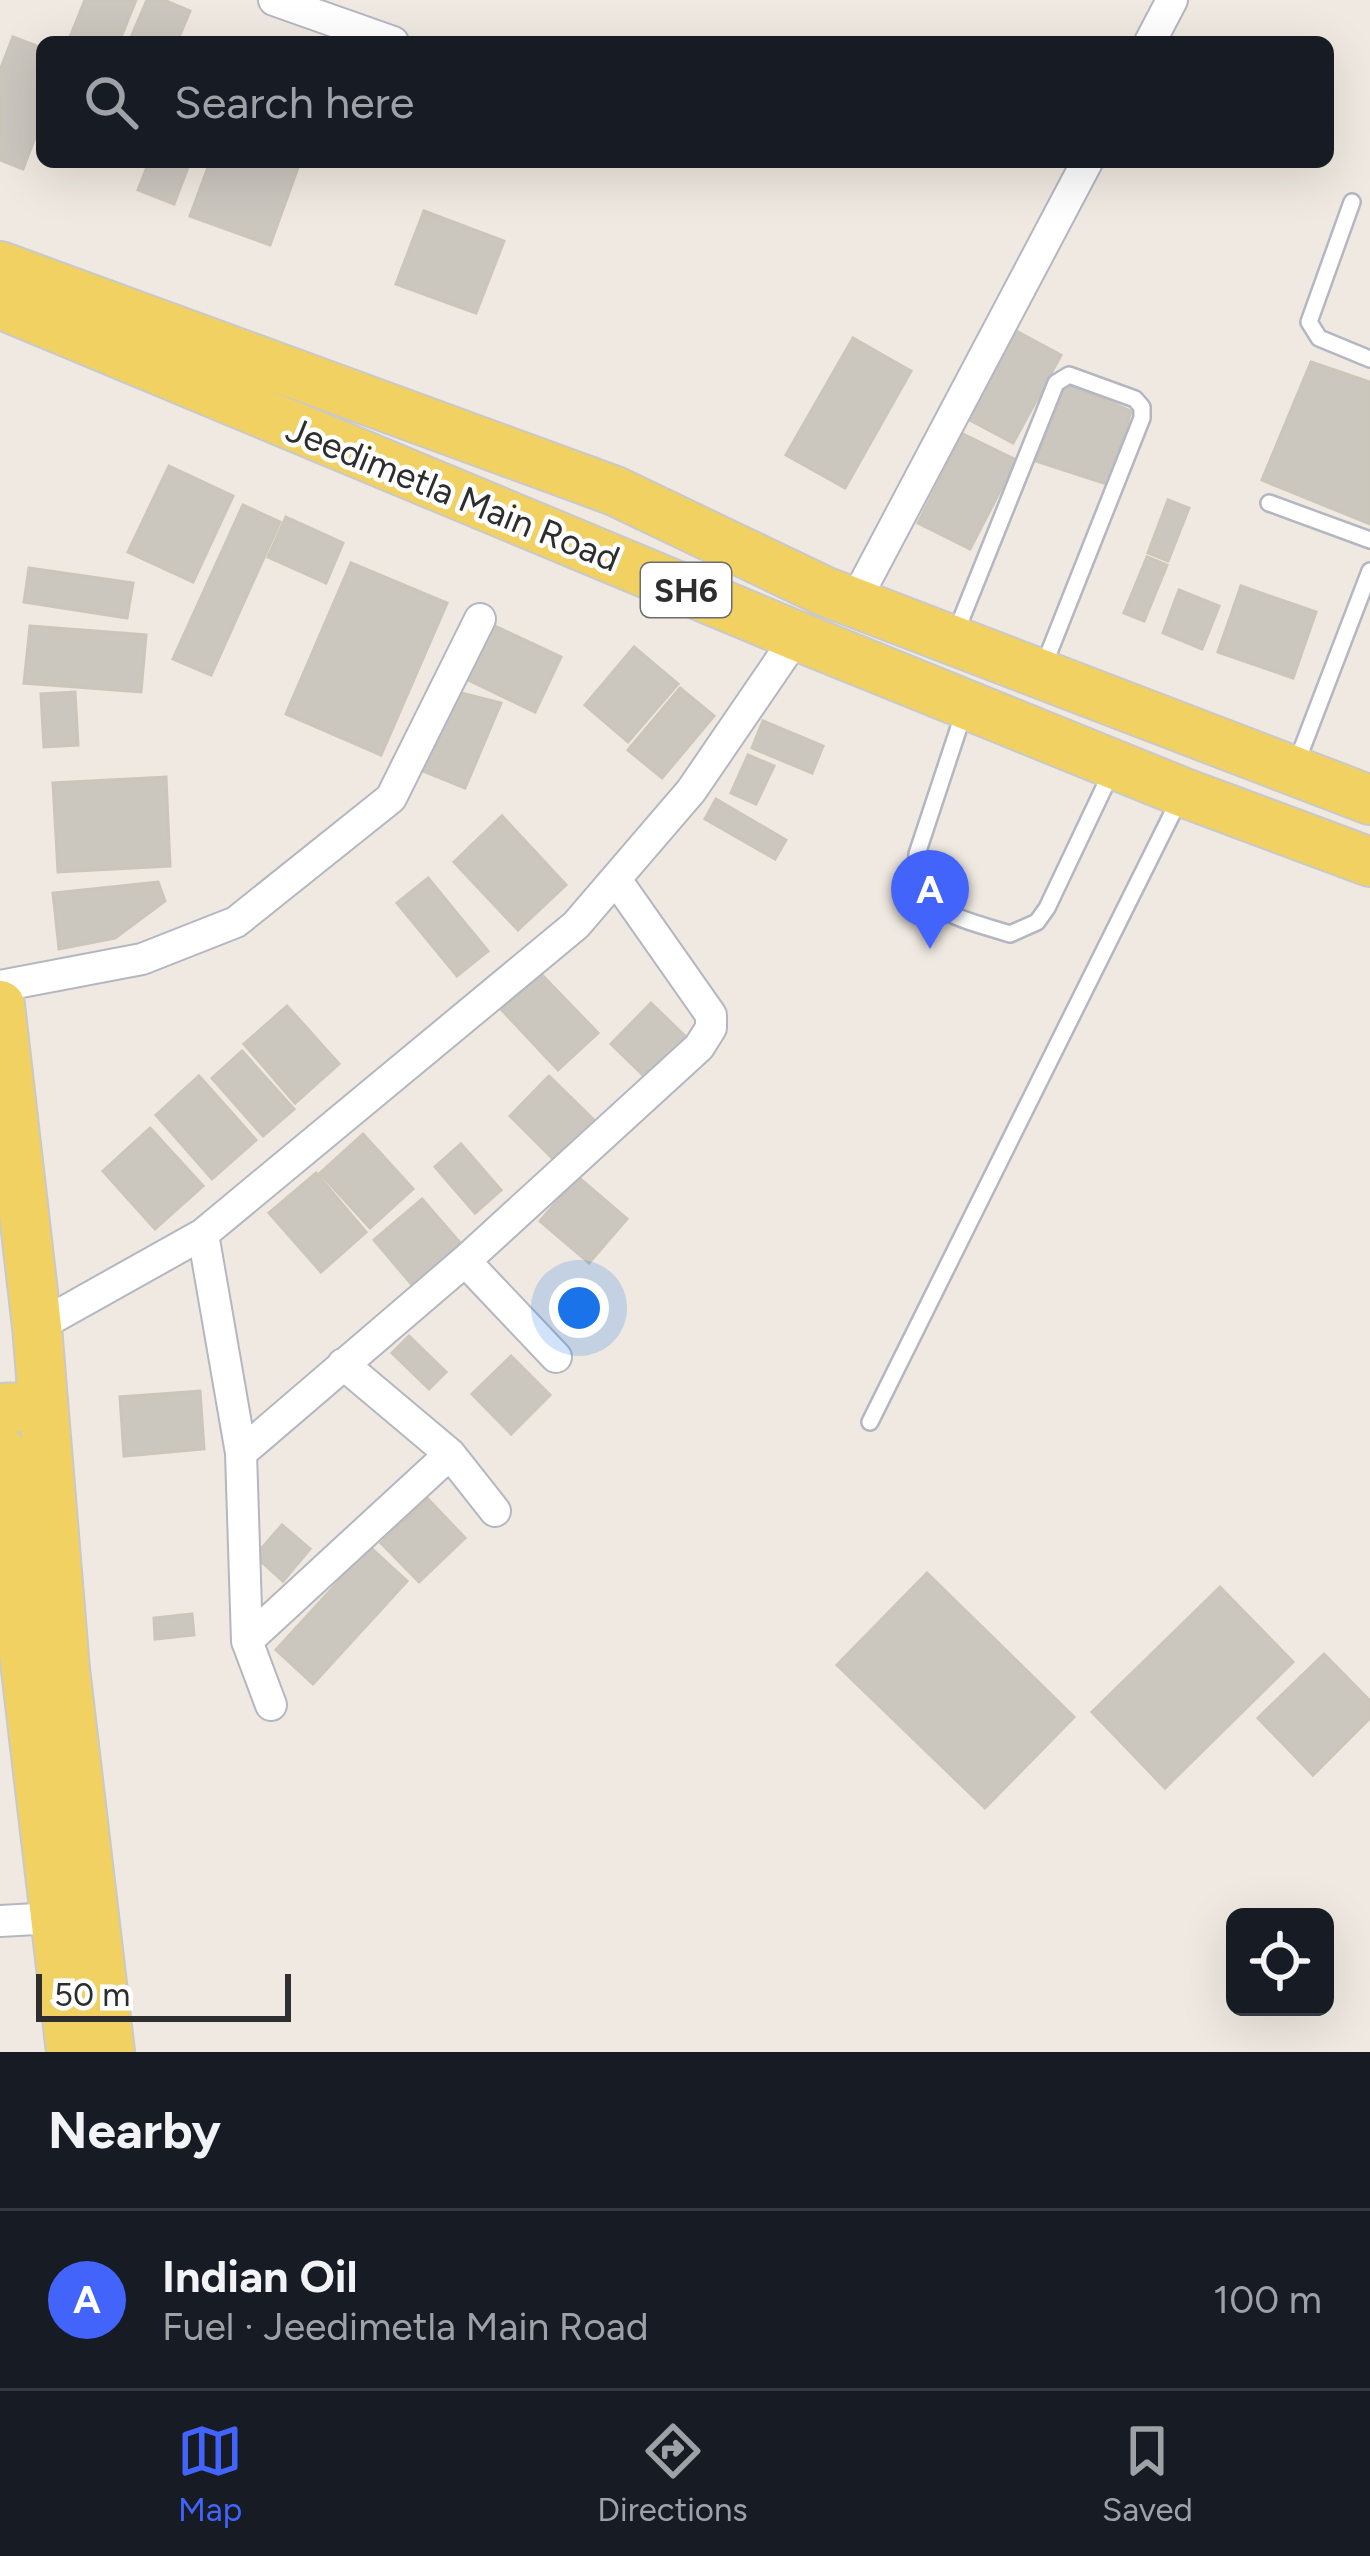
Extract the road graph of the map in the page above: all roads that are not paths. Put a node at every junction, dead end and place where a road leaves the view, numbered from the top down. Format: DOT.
graph roads {
  1 [pos="274,0"];
  2 [pos="1172,0"];
  3 [pos="376,36"];
  4 [pos="1153,36"];
  5 [pos="1084,168"];
  6 [pos="1352,202"];
  7 [pos="2,292"];
  8 [pos="1370,359"];
  9 [pos="1269,503"];
  10 [pos="1370,540"];
  11 [pos="1370,571"];
  12 [pos="854,603"];
  13 [pos="480,619"];
  14 [pos="797,636"];
  15 [pos="952,641"];
  16 [pos="1041,674"];
  17 [pos="967,705"];
  18 [pos="1115,765"];
  19 [pos="1294,771"];
  20 [pos="1182,792"];
  21 [pos="1370,800"];
  22 [pos="1370,862"];
  23 [pos="617,881"];
  24 [pos="0,986"];
  25 [pos="0,1005"];
  26 [pos="202,1234"];
  27 [pos="465,1261"];
  28 [pos="37,1327"];
  29 [pos="556,1357"];
  30 [pos="343,1364"];
  31 [pos="22,1407"];
  32 [pos="870,1422"];
  33 [pos="241,1453"];
  34 [pos="450,1454"];
  35 [pos="1,1464"];
  36 [pos="495,1511"];
  37 [pos="247,1641"];
  38 [pos="271,1705"];
  39 [pos="54,1918"];
  40 [pos="0,1921"];
  41 [pos="71,2052"];
  42 [pos="110,2052"];
  1 -- 3 [label="street"];
  2 -- 4 [label="street"];
  5 -- 12 [label="street"];
  6 -- 8 [label="lane"];
  7 -- 12 [label="main road, Jeedimetla Main Road / SH6"];
  7 -- 14 [label="main road, Jeedimetla Main Road / SH6"];
  9 -- 10 [label="lane"];
  11 -- 19 [label="lane"];
  12 -- 15 [label="main road, Jeedimetla Main Road / SH6"];
  13 -- 24 [label="street"];
  14 -- 17 [label="main road, Jeedimetla Main Road / SH6"];
  14 -- 23 [label="street"];
  15 -- 16 [label="main road, Jeedimetla Main Road / SH6"];
  15 -- 16 [label="lane"];
  16 -- 19 [label="main road, Jeedimetla Main Road / SH6"];
  17 -- 18 [label="main road, Jeedimetla Main Road / SH6"];
  17 -- 18 [label="lane"];
  18 -- 20 [label="main road, Jeedimetla Main Road / SH6"];
  19 -- 21 [label="main road, Jeedimetla Main Road / SH6"];
  20 -- 22 [label="main road, Jeedimetla Main Road / SH6"];
  20 -- 32 [label="lane"];
  23 -- 26 [label="street"];
  23 -- 27 [label="street"];
  25 -- 28 [label="main road"];
  26 -- 28 [label="street"];
  26 -- 33 [label="street"];
  27 -- 29 [label="street"];
  27 -- 30 [label="street"];
  28 -- 31 [label="main road"];
  30 -- 33 [label="street"];
  30 -- 34 [label="street"];
  31 -- 42 [label="main road"];
  33 -- 37 [label="street"];
  34 -- 36 [label="street"];
  34 -- 37 [label="street"];
  35 -- 39 [label="main road"];
  37 -- 38 [label="street"];
  39 -- 40 [label="street"];
  39 -- 41 [label="main road"];
}
